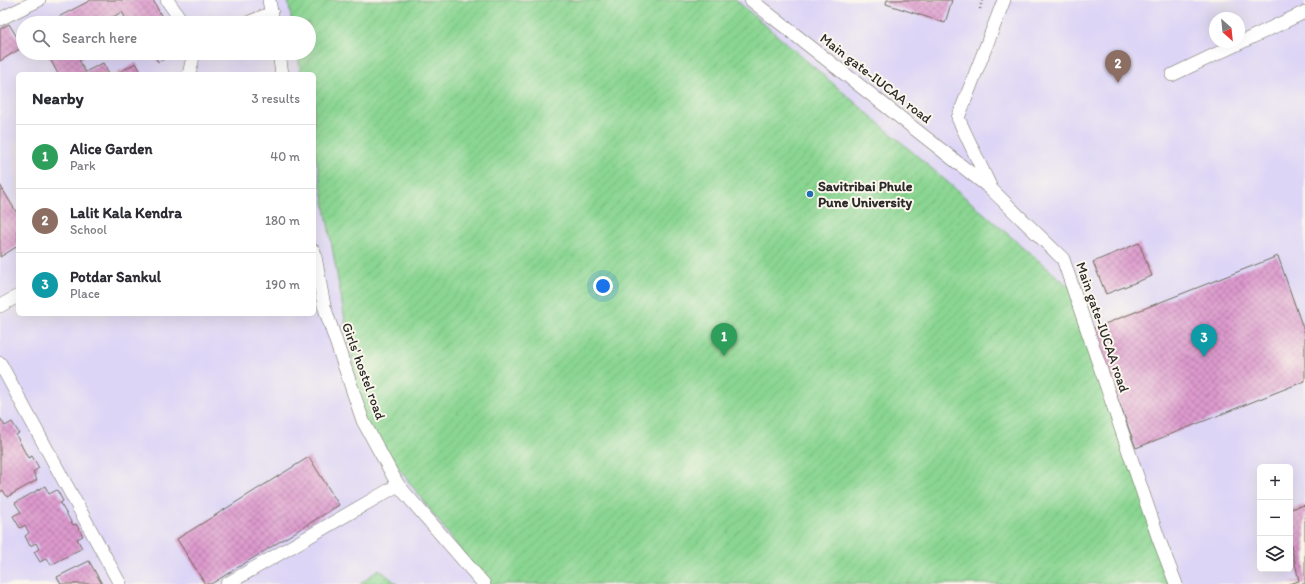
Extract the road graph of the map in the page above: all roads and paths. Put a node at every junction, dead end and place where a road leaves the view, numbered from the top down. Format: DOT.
graph roads {
  1 [pos="38,0"];
  2 [pos="167,0"];
  3 [pos="269,0"];
  4 [pos="751,0"];
  5 [pos="1004,0"];
  6 [pos="1305,12"];
  7 [pos="178,16"];
  8 [pos="273,16"];
  9 [pos="0,20"];
  10 [pos="192,60"];
  11 [pos="280,60"];
  12 [pos="189,72"];
  13 [pos="282,72"];
  14 [pos="1172,75"];
  15 [pos="991,189"];
  16 [pos="316,262"];
  17 [pos="16,297"];
  18 [pos="0,306"];
  19 [pos="0,362"];
  20 [pos="398,485"];
  21 [pos="120,584"];
  22 [pos="227,584"];
  23 [pos="484,584"];
  24 [pos="1176,584"];
  1 -- 9 [label="lane"];
  2 -- 7 [label="lane"];
  3 -- 8 [label="lane"];
  4 -- 15 [label="lane, Main gate-IUCAA road"];
  5 -- 15 [label="lane"];
  6 -- 14 [label="lane"];
  10 -- 12 [label="lane"];
  11 -- 13 [label="lane"];
  15 -- 24 [label="lane, Main gate-IUCAA road"];
  16 -- 20 [label="lane, Girls' hostel road"];
  17 -- 18 [label="lane"];
  19 -- 21 [label="lane"];
  20 -- 22 [label="lane"];
  20 -- 23 [label="lane, Girls' hostel road"];
}
